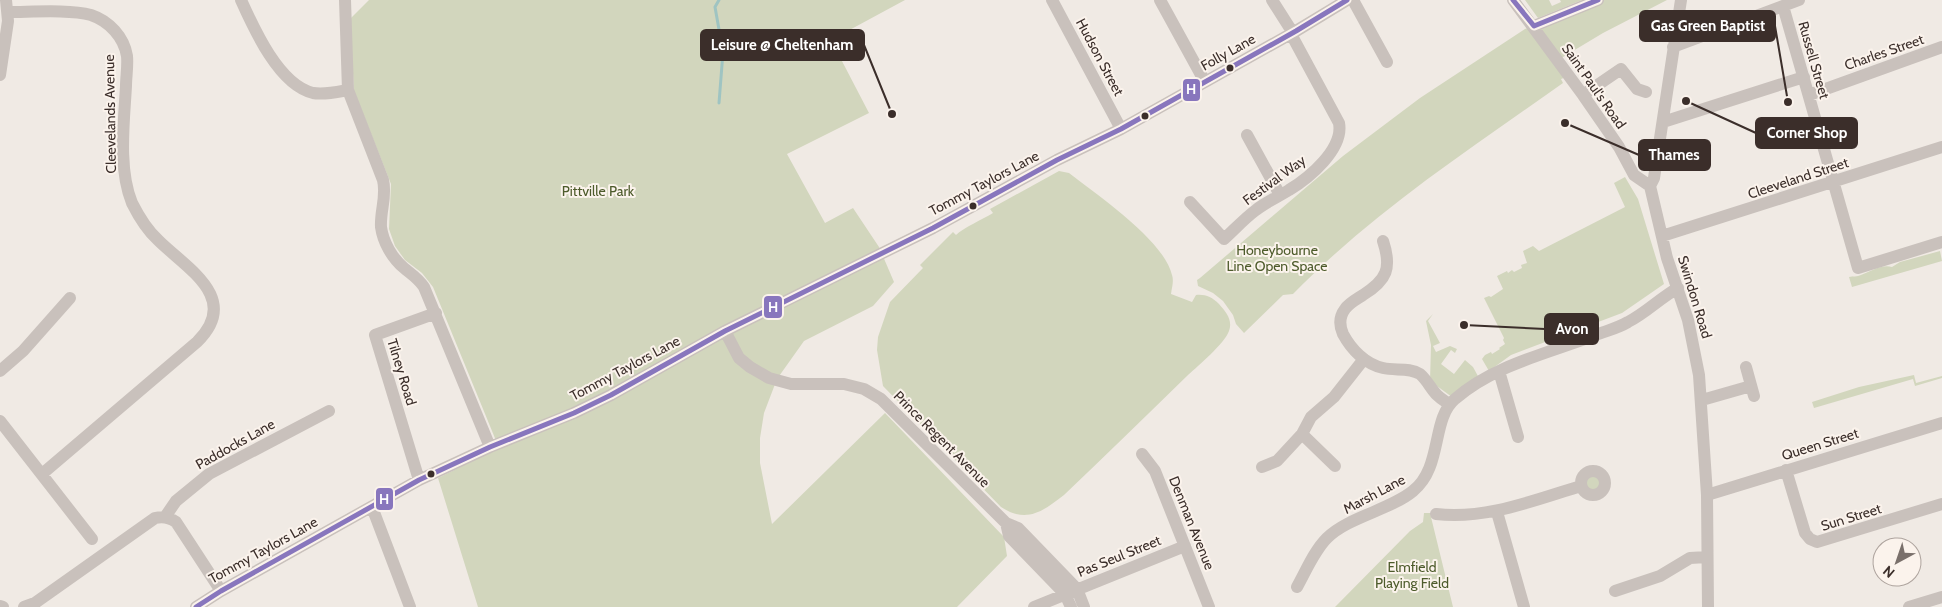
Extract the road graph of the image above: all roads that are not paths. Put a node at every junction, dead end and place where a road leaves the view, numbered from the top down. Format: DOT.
graph roads {
  1 [pos="241,0"];
  2 [pos="345,0"];
  3 [pos="1052,0"];
  4 [pos="1160,0"];
  5 [pos="1272,0"];
  6 [pos="1347,0"];
  7 [pos="1353,0"];
  8 [pos="1514,0"];
  9 [pos="1598,0"];
  10 [pos="1681,0"];
  11 [pos="1799,0"];
  12 [pos="7,6"];
  13 [pos="1783,6"];
  14 [pos="1534,26"];
  15 [pos="1292,34"];
  16 [pos="1673,47"];
  17 [pos="1942,47"];
  18 [pos="1387,62"];
  19 [pos="0,75"];
  20 [pos="1804,77"];
  21 [pos="1205,82"];
  22 [pos="348,90"];
  23 [pos="1646,92"];
  24 [pos="1808,94"];
  25 [pos="1583,95"];
  26 [pos="1663,122"];
  27 [pos="1121,128"];
  28 [pos="1247,135"];
  29 [pos="1942,147"];
  30 [pos="1068,155"];
  31 [pos="1834,183"];
  32 [pos="1650,186"];
  33 [pos="1280,195"];
  34 [pos="1190,202"];
  35 [pos="1662,236"];
  36 [pos="1383,241"];
  37 [pos="1942,242"];
  38 [pos="1678,288"];
  39 [pos="70,298"];
  40 [pos="436,313"];
  41 [pos="725,331"];
  42 [pos="1364,359"];
  43 [pos="1746,367"];
  44 [pos="0,370"];
  45 [pos="1500,371"];
  46 [pos="1702,400"];
  47 [pos="1449,404"];
  48 [pos="328,411"];
  49 [pos="0,421"];
  50 [pos="1942,423"];
  51 [pos="1302,434"];
  52 [pos="1518,437"];
  53 [pos="490,447"];
  54 [pos="1142,454"];
  55 [pos="1335,466"];
  56 [pos="1262,467"];
  57 [pos="1786,470"];
  58 [pos="42,474"];
  59 [pos="419,480"];
  60 [pos="1581,486"];
  61 [pos="1706,495"];
  62 [pos="1942,504"];
  63 [pos="372,507"];
  64 [pos="1497,512"];
  65 [pos="1436,514"];
  66 [pos="165,517"];
  67 [pos="92,539"];
  68 [pos="1184,546"];
  69 [pos="1707,557"];
  70 [pos="1297,587"];
  71 [pos="221,591"];
  72 [pos="1071,591"];
  73 [pos="1615,591"];
  74 [pos="1942,597"];
  75 [pos="24,607"];
  76 [pos="196,607"];
  77 [pos="410,607"];
  78 [pos="1034,607"];
  79 [pos="1071,607"];
  80 [pos="1084,607"];
  81 [pos="1209,607"];
  82 [pos="1524,607"];
  83 [pos="1708,607"];
  84 [pos="1909,607"];
  1 -- 22 [label="street"];
  2 -- 22 [label="street"];
  3 -- 27 [label="street, Hudson Street"];
  4 -- 21 [label="street"];
  5 -- 15 [label="street, Festival Way"];
  6 -- 15 [label="street, Folly Lane"];
  7 -- 18 [label="street"];
  8 -- 14 [label="street, Saint Paul's Road"];
  9 -- 14 [label="street"];
  10 -- 16 [label="street, Swindon Road"];
  11 -- 13 [label="street"];
  12 -- 19 [label="street"];
  12 -- 58 [label="street, Cleevelands Avenue"];
  13 -- 16 [label="street"];
  13 -- 20 [label="street, Russell Street"];
  14 -- 25 [label="street, Saint Paul's Road"];
  15 -- 21 [label="street, Folly Lane"];
  15 -- 33 [label="street, Festival Way"];
  16 -- 26 [label="street, Swindon Road"];
  17 -- 24 [label="street, Charles Street"];
  20 -- 24 [label="street, Russell Street"];
  20 -- 26 [label="street"];
  21 -- 27 [label="street, Folly Lane"];
  22 -- 40 [label="street"];
  23 -- 25 [label="street"];
  24 -- 31 [label="street, Russell Street"];
  25 -- 32 [label="street, Saint Paul's Road"];
  26 -- 32 [label="street, Swindon Road"];
  27 -- 30 [label="street, Folly Lane"];
  28 -- 33 [label="street"];
  29 -- 31 [label="street, Cleeveland Street"];
  30 -- 41 [label="street, Tommy Taylors Lane"];
  31 -- 35 [label="street, Cleeveland Street"];
  31 -- 37 [label="street, Russell Street"];
  32 -- 35 [label="street, Swindon Road"];
  33 -- 34 [label="street, Festival Way"];
  35 -- 38 [label="street, Swindon Road"];
  36 -- 42 [label="street"];
  38 -- 45 [label="street"];
  38 -- 46 [label="street, Swindon Road"];
  39 -- 44 [label="street"];
  40 -- 53 [label="street"];
  40 -- 59 [label="street, Tilney Road"];
  41 -- 53 [label="street, Tommy Taylors Lane"];
  41 -- 72 [label="street, Prince Regent Avenue"];
  42 -- 47 [label="street"];
  42 -- 51 [label="street"];
  43 -- 46 [label="street"];
  45 -- 47 [label="street"];
  45 -- 52 [label="street"];
  46 -- 61 [label="street, Swindon Road"];
  47 -- 70 [label="street, Marsh Lane"];
  48 -- 66 [label="street, Paddocks Lane"];
  49 -- 58 [label="street"];
  50 -- 57 [label="street, Queen Street"];
  51 -- 55 [label="street"];
  51 -- 56 [label="street"];
  53 -- 59 [label="street, Tommy Taylors Lane"];
  54 -- 68 [label="street, Denman Avenue"];
  57 -- 61 [label="street, Queen Street"];
  57 -- 62 [label="street, Sun Street"];
  58 -- 67 [label="street"];
  59 -- 63 [label="street, Tommy Taylors Lane"];
  60 -- 64 [label="street"];
  61 -- 69 [label="street, Swindon Road"];
  63 -- 71 [label="street, Tommy Taylors Lane"];
  63 -- 77 [label="street"];
  64 -- 65 [label="street"];
  64 -- 82 [label="street"];
  66 -- 71 [label="street"];
  66 -- 75 [label="street, Paddocks Lane"];
  68 -- 72 [label="street, Pas Seul Street"];
  68 -- 81 [label="street, Denman Avenue"];
  69 -- 73 [label="street"];
  69 -- 83 [label="street, Swindon Road"];
  71 -- 76 [label="street, Tommy Taylors Lane"];
  72 -- 78 [label="street, Pas Seul Street"];
  72 -- 79 [label="street, Prince Regent Avenue"];
  72 -- 80 [label="street, Prince Regent Avenue"];
  74 -- 84 [label="street"];
}
